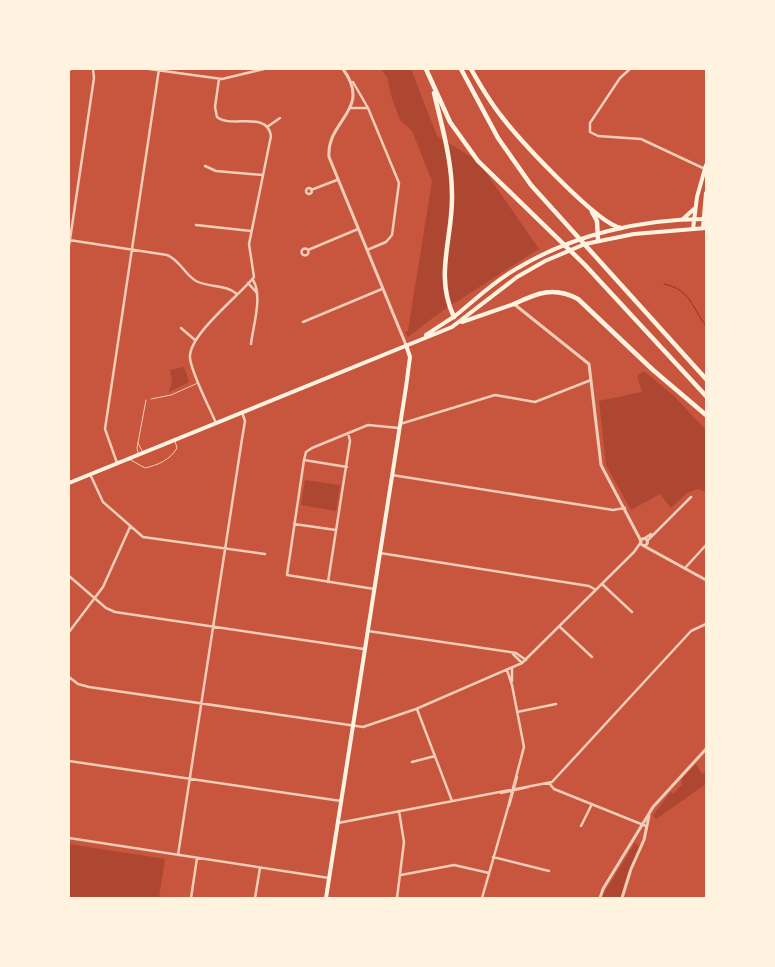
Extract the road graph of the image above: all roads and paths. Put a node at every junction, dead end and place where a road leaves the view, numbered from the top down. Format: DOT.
graph roads {
  1 [pos="93,69"];
  2 [pos="149,69"];
  3 [pos="264,69"];
  4 [pos="343,69"];
  5 [pos="426,69"];
  6 [pos="461,69"];
  7 [pos="471,69"];
  8 [pos="621,69"];
  9 [pos="630,69"];
  10 [pos="159,70"];
  11 [pos="625,73"];
  12 [pos="219,79"];
  13 [pos="430,80"];
  14 [pos="353,82"];
  15 [pos="350,108"];
  16 [pos="368,108"];
  17 [pos="280,118"];
  18 [pos="267,127"];
  19 [pos="205,166"];
  20 [pos="706,168"];
  21 [pos="263,175"];
  22 [pos="337,180"];
  23 [pos="312,190"];
  24 [pos="706,193"];
  25 [pos="705,203"];
  26 [pos="695,207"];
  27 [pos="592,210"];
  28 [pos="694,219"];
  29 [pos="705,219"];
  30 [pos="681,220"];
  31 [pos="196,225"];
  32 [pos="621,228"];
  33 [pos="704,228"];
  34 [pos="358,229"];
  35 [pos="694,229"];
  36 [pos="252,232"];
  37 [pos="599,234"];
  38 [pos="69,240"];
  39 [pos="598,241"];
  40 [pos="69,246"];
  41 [pos="132,249"];
  42 [pos="308,250"];
  43 [pos="366,250"];
  44 [pos="252,279"];
  45 [pos="248,283"];
  46 [pos="382,289"];
  47 [pos="257,293"];
  48 [pos="238,294"];
  49 [pos="514,304"];
  50 [pos="454,317"];
  51 [pos="303,322"];
  52 [pos="460,323"];
  53 [pos="181,328"];
  54 [pos="420,339"];
  55 [pos="195,340"];
  56 [pos="251,344"];
  57 [pos="406,345"];
  58 [pos="592,379"];
  59 [pos="706,380"];
  60 [pos="199,383"];
  61 [pos="706,396"];
  62 [pos="151,399"];
  63 [pos="146,400"];
  64 [pos="242,412"];
  65 [pos="706,415"];
  66 [pos="216,423"];
  67 [pos="400,426"];
  68 [pos="348,432"];
  69 [pos="174,440"];
  70 [pos="138,442"];
  71 [pos="144,453"];
  72 [pos="138,455"];
  73 [pos="129,459"];
  74 [pos="304,460"];
  75 [pos="117,463"];
  76 [pos="347,467"];
  77 [pos="90,474"];
  78 [pos="392,476"];
  79 [pos="69,483"];
  80 [pos="691,497"];
  81 [pos="625,508"];
  82 [pos="294,524"];
  83 [pos="130,527"];
  84 [pos="336,530"];
  85 [pos="644,542"];
  86 [pos="706,545"];
  87 [pos="225,549"];
  88 [pos="380,553"];
  89 [pos="265,554"];
  90 [pos="685,568"];
  91 [pos="69,576"];
  92 [pos="706,580"];
  93 [pos="328,582"];
  94 [pos="602,584"];
  95 [pos="374,589"];
  96 [pos="596,590"];
  97 [pos="95,598"];
  98 [pos="632,612"];
  99 [pos="706,624"];
  100 [pos="213,626"];
  101 [pos="560,627"];
  102 [pos="368,631"];
  103 [pos="69,632"];
  104 [pos="365,650"];
  105 [pos="512,653"];
  106 [pos="592,657"];
  107 [pos="526,660"];
  108 [pos="522,663"];
  109 [pos="512,668"];
  110 [pos="507,670"];
  111 [pos="69,677"];
  112 [pos="512,685"];
  113 [pos="202,703"];
  114 [pos="556,704"];
  115 [pos="416,709"];
  116 [pos="517,712"];
  117 [pos="353,726"];
  118 [pos="706,749"];
  119 [pos="435,756"];
  120 [pos="69,761"];
  121 [pos="412,762"];
  122 [pos="190,778"];
  123 [pos="549,783"];
  124 [pos="513,790"];
  125 [pos="341,801"];
  126 [pos="452,801"];
  127 [pos="592,804"];
  128 [pos="399,811"];
  129 [pos="650,811"];
  130 [pos="338,823"];
  131 [pos="642,824"];
  132 [pos="581,826"];
  133 [pos="646,826"];
  134 [pos="69,838"];
  135 [pos="178,855"];
  136 [pos="493,857"];
  137 [pos="197,858"];
  138 [pos="260,867"];
  139 [pos="549,871"];
  140 [pos="489,873"];
  141 [pos="401,875"];
  142 [pos="329,878"];
  143 [pos="191,898"];
  144 [pos="255,898"];
  145 [pos="326,898"];
  146 [pos="397,898"];
  147 [pos="482,898"];
  148 [pos="600,898"];
  149 [pos="622,898"];
  1 -- 38 [label="street"];
  2 -- 10 [label="street"];
  3 -- 12 [label="street"];
  4 -- 14 [label="street"];
  5 -- 13 [label="highway"];
  6 -- 59 [label="highway"];
  7 -- 27 [label="highway"];
  8 -- 11 [label="street"];
  9 -- 11 [label="street"];
  10 -- 12 [label="street"];
  10 -- 41 [label="street"];
  11 -- 20 [label="street"];
  12 -- 18 [label="street"];
  13 -- 50 [label="highway"];
  13 -- 61 [label="highway"];
  14 -- 15 [label="street"];
  14 -- 16 [label="street"];
  15 -- 16 [label="street"];
  15 -- 22 [label="street"];
  16 -- 43 [label="street"];
  17 -- 18 [label="street"];
  18 -- 21 [label="street"];
  19 -- 21 [label="street"];
  20 -- 26 [label="main road"];
  21 -- 36 [label="street"];
  22 -- 23 [label="street"];
  22 -- 34 [label="street"];
  24 -- 25 [label="main road"];
  25 -- 29 [label="main road"];
  26 -- 28 [label="main road"];
  26 -- 30 [label="main road"];
  27 -- 32 [label="highway"];
  27 -- 37 [label="highway"];
  28 -- 29 [label="main road"];
  28 -- 30 [label="main road"];
  28 -- 35 [label="main road"];
  29 -- 33 [label="main road"];
  30 -- 32 [label="main road"];
  31 -- 36 [label="street"];
  32 -- 37 [label="main road"];
  33 -- 35 [label="main road"];
  34 -- 42 [label="street"];
  34 -- 43 [label="street"];
  35 -- 39 [label="main road"];
  36 -- 44 [label="street"];
  37 -- 39 [label="highway"];
  37 -- 50 [label="main road"];
  38 -- 40 [label="street"];
  38 -- 41 [label="street"];
  39 -- 52 [label="main road"];
  41 -- 48 [label="street"];
  41 -- 75 [label="street"];
  43 -- 46 [label="street"];
  44 -- 45 [label="street"];
  44 -- 47 [label="street"];
  45 -- 47 [label="street"];
  45 -- 48 [label="street"];
  46 -- 51 [label="street"];
  46 -- 57 [label="street"];
  47 -- 56 [label="street"];
  48 -- 55 [label="street"];
  49 -- 52 [label="main road"];
  49 -- 58 [label="street"];
  49 -- 65 [label="highway"];
  50 -- 52 [label="main road"];
  50 -- 54 [label="main road"];
  52 -- 54 [label="main road"];
  53 -- 55 [label="street"];
  54 -- 57 [label="main road"];
  55 -- 60 [label="street"];
  57 -- 64 [label="main road"];
  57 -- 67 [label="main road"];
  58 -- 67 [label="street"];
  58 -- 81 [label="street"];
  60 -- 62 [label="lane"];
  60 -- 66 [label="street"];
  63 -- 70 [label="lane"];
  64 -- 66 [label="main road"];
  64 -- 87 [label="street"];
  66 -- 69 [label="main road"];
  67 -- 68 [label="street"];
  67 -- 78 [label="main road"];
  68 -- 74 [label="street"];
  68 -- 76 [label="street"];
  69 -- 71 [label="main road"];
  69 -- 73 [label="lane"];
  70 -- 71 [label="lane"];
  70 -- 72 [label="lane"];
  71 -- 72 [label="main road"];
  72 -- 73 [label="main road"];
  73 -- 75 [label="main road"];
  74 -- 76 [label="street"];
  74 -- 82 [label="street"];
  75 -- 77 [label="main road"];
  76 -- 84 [label="street"];
  77 -- 79 [label="main road"];
  77 -- 83 [label="street"];
  78 -- 81 [label="street"];
  78 -- 88 [label="main road"];
  80 -- 85 [label="street"];
  81 -- 85 [label="street"];
  82 -- 84 [label="street"];
  82 -- 93 [label="street"];
  83 -- 87 [label="street"];
  83 -- 97 [label="street"];
  84 -- 93 [label="street"];
  85 -- 90 [label="street"];
  85 -- 94 [label="street"];
  86 -- 90 [label="street"];
  87 -- 89 [label="street"];
  87 -- 100 [label="street"];
  88 -- 95 [label="main road"];
  88 -- 96 [label="street"];
  90 -- 92 [label="street"];
  91 -- 97 [label="street"];
  93 -- 95 [label="street"];
  94 -- 96 [label="street"];
  94 -- 98 [label="street"];
  95 -- 102 [label="main road"];
  96 -- 101 [label="street"];
  97 -- 100 [label="street"];
  97 -- 103 [label="street"];
  99 -- 123 [label="street"];
  100 -- 104 [label="street"];
  100 -- 113 [label="street"];
  101 -- 106 [label="street"];
  101 -- 107 [label="street"];
  102 -- 104 [label="main road"];
  102 -- 105 [label="street"];
  104 -- 117 [label="main road"];
  105 -- 107 [label="street"];
  105 -- 108 [label="street"];
  107 -- 108 [label="street"];
  108 -- 109 [label="street"];
  109 -- 110 [label="street"];
  109 -- 112 [label="street"];
  110 -- 112 [label="street"];
  110 -- 115 [label="street"];
  111 -- 113 [label="street"];
  112 -- 116 [label="street"];
  113 -- 117 [label="street"];
  113 -- 122 [label="street"];
  114 -- 116 [label="street"];
  115 -- 117 [label="street"];
  115 -- 119 [label="street"];
  116 -- 124 [label="street"];
  117 -- 125 [label="main road"];
  118 -- 129 [label="street"];
  119 -- 121 [label="street"];
  119 -- 126 [label="street"];
  120 -- 122 [label="street"];
  122 -- 125 [label="street"];
  122 -- 135 [label="street"];
  123 -- 124 [label="street"];
  123 -- 127 [label="street"];
  124 -- 126 [label="street"];
  124 -- 136 [label="street"];
  125 -- 130 [label="main road"];
  126 -- 128 [label="street"];
  127 -- 131 [label="street"];
  127 -- 132 [label="street"];
  128 -- 130 [label="street"];
  128 -- 141 [label="street"];
  129 -- 131 [label="street"];
  129 -- 133 [label="street"];
  130 -- 142 [label="main road"];
  131 -- 133 [label="street"];
  131 -- 148 [label="street"];
  133 -- 149 [label="street"];
  134 -- 135 [label="street"];
  135 -- 137 [label="street"];
  136 -- 139 [label="street"];
  136 -- 140 [label="street"];
  137 -- 138 [label="street"];
  137 -- 143 [label="street"];
  138 -- 142 [label="street"];
  138 -- 144 [label="street"];
  140 -- 141 [label="street"];
  140 -- 147 [label="street"];
  141 -- 146 [label="street"];
  142 -- 145 [label="main road"];
}
